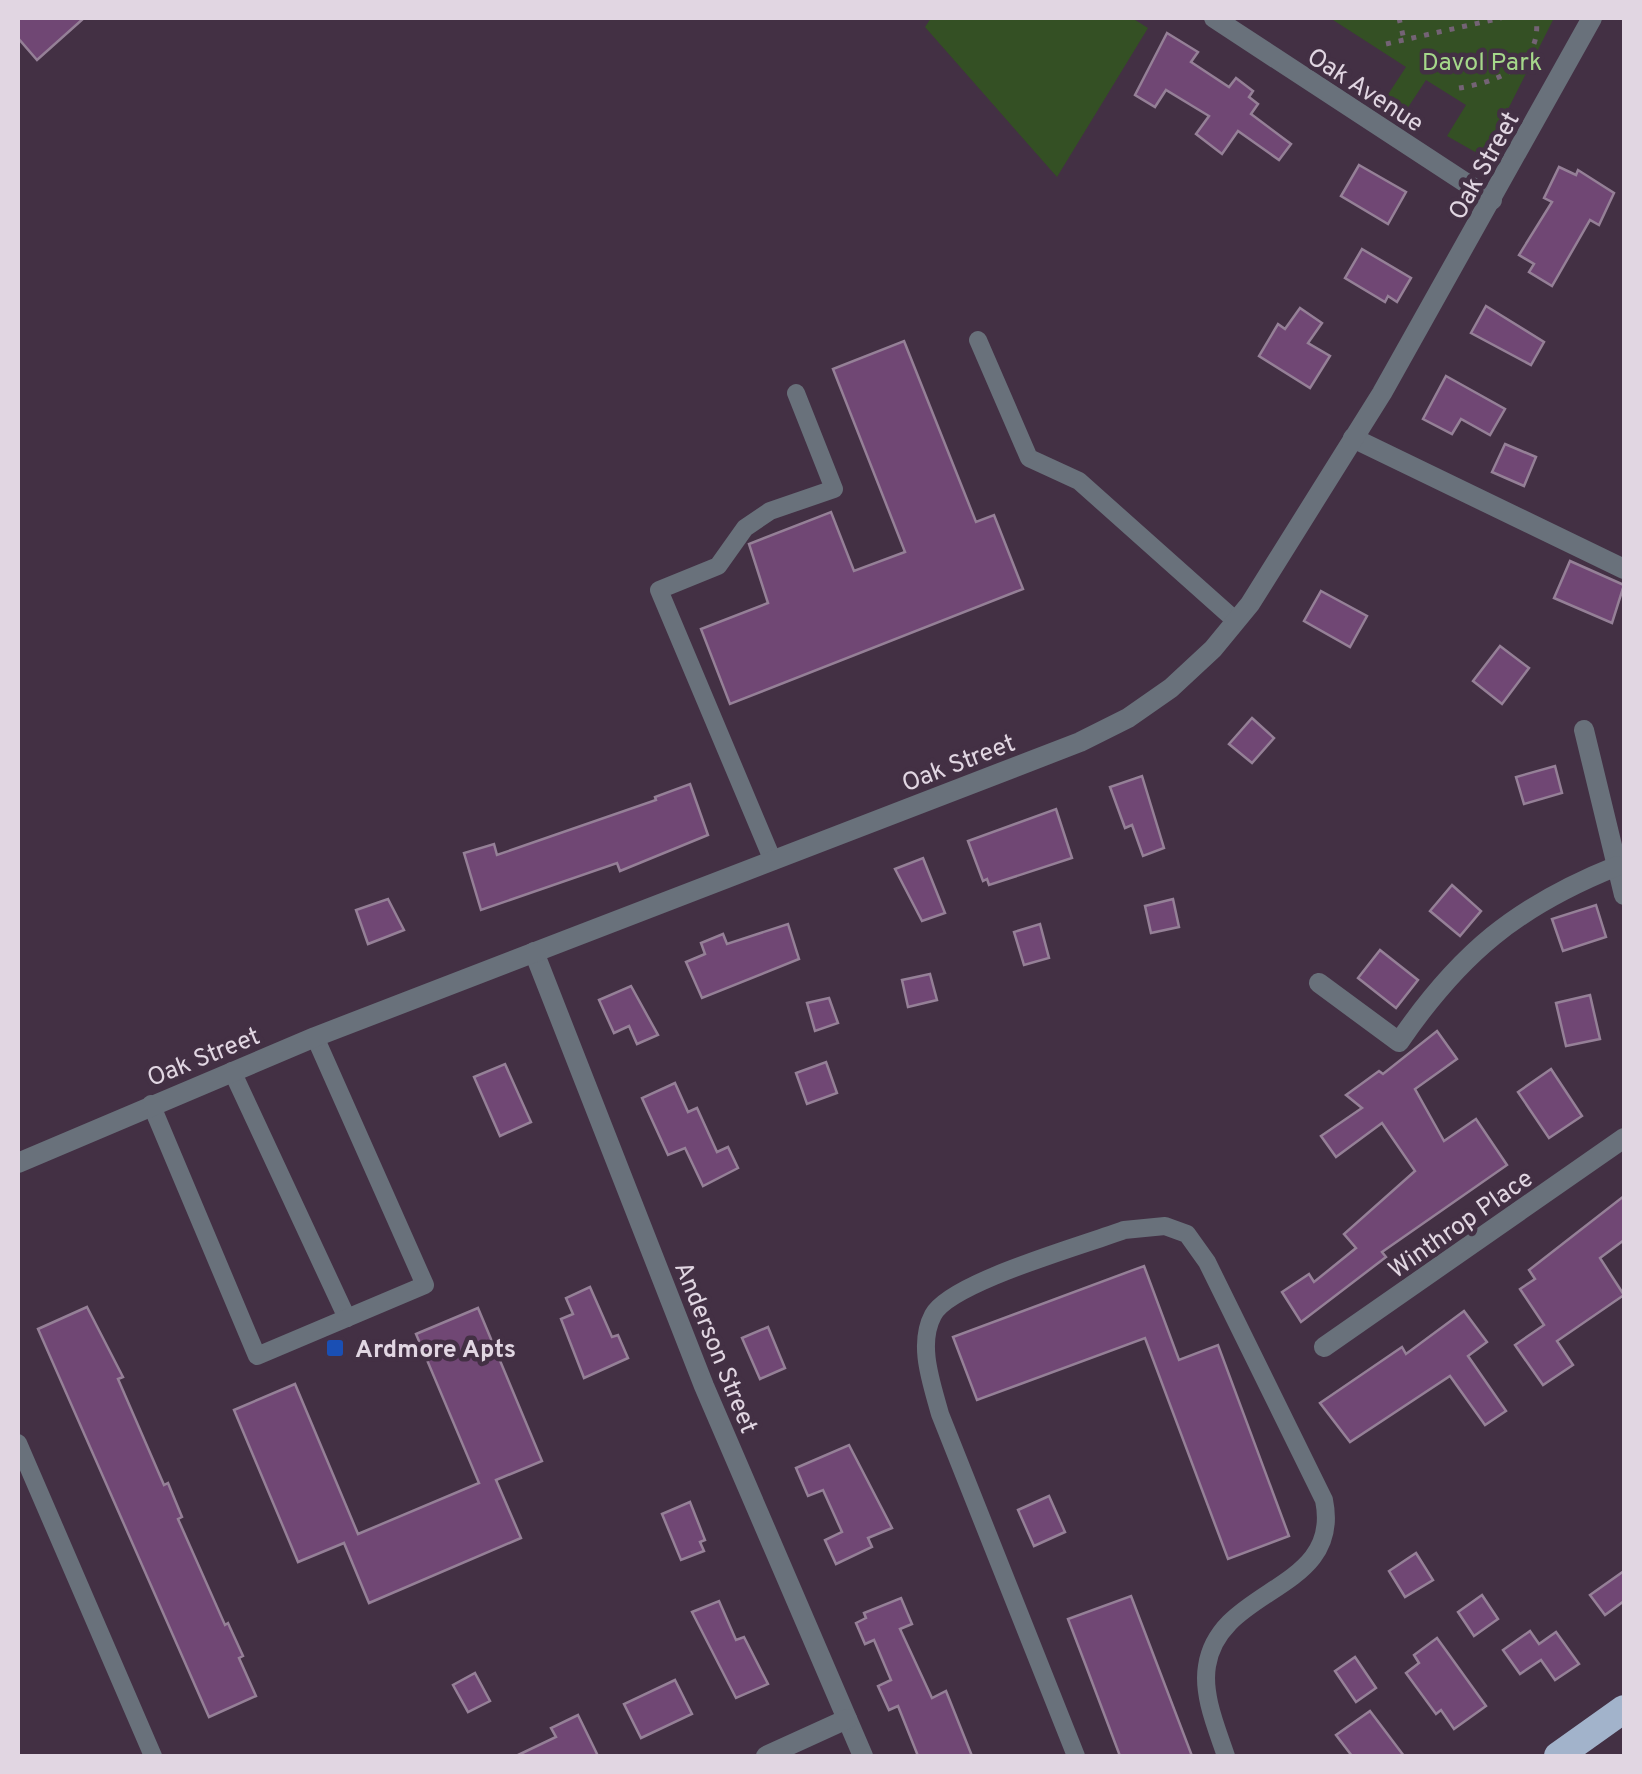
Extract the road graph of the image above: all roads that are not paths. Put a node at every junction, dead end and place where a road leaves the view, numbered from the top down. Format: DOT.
graph roads {
  1 [pos="1214,18"];
  2 [pos="1592,18"];
  3 [pos="1492,200"];
  4 [pos="978,340"];
  5 [pos="796,393"];
  6 [pos="1353,438"];
  7 [pos="1624,569"];
  8 [pos="1236,621"];
  9 [pos="1584,730"];
  10 [pos="773,861"];
  11 [pos="1617,866"];
  12 [pos="1624,895"];
  13 [pos="534,952"];
  14 [pos="1319,983"];
  15 [pos="315,1037"];
  16 [pos="232,1071"];
  17 [pos="152,1104"];
  18 [pos="1624,1138"];
  19 [pos="18,1163"];
  20 [pos="347,1318"];
  21 [pos="1324,1347"];
  22 [pos="18,1443"];
  23 [pos="1624,1708"];
  24 [pos="847,1720"];
  25 [pos="153,1756"];
  26 [pos="766,1756"];
  27 [pos="863,1756"];
  28 [pos="1076,1756"];
  29 [pos="1226,1756"];
  30 [pos="1558,1756"];
  1 -- 3 [label="street, Oak Avenue"];
  2 -- 3 [label="street, Oak Street"];
  3 -- 6 [label="street, Oak Street"];
  4 -- 8 [label="lane"];
  5 -- 10 [label="lane"];
  6 -- 7 [label="street"];
  6 -- 8 [label="street, Oak Street"];
  8 -- 10 [label="street, Oak Street"];
  9 -- 11 [label="street"];
  10 -- 13 [label="street, Oak Street"];
  11 -- 12 [label="street"];
  11 -- 14 [label="street"];
  13 -- 15 [label="street, Oak Street"];
  13 -- 24 [label="street, Anderson Street"];
  15 -- 16 [label="street, Oak Street"];
  15 -- 20 [label="lane"];
  16 -- 17 [label="street, Oak Street"];
  16 -- 20 [label="lane"];
  17 -- 19 [label="street, Oak Street"];
  17 -- 20 [label="lane"];
  18 -- 21 [label="street, Winthrop Place"];
  22 -- 25 [label="lane"];
  23 -- 30 [label="highway"];
  24 -- 26 [label="street"];
  24 -- 27 [label="street, Anderson Street"];
  28 -- 29 [label="lane"];
}
